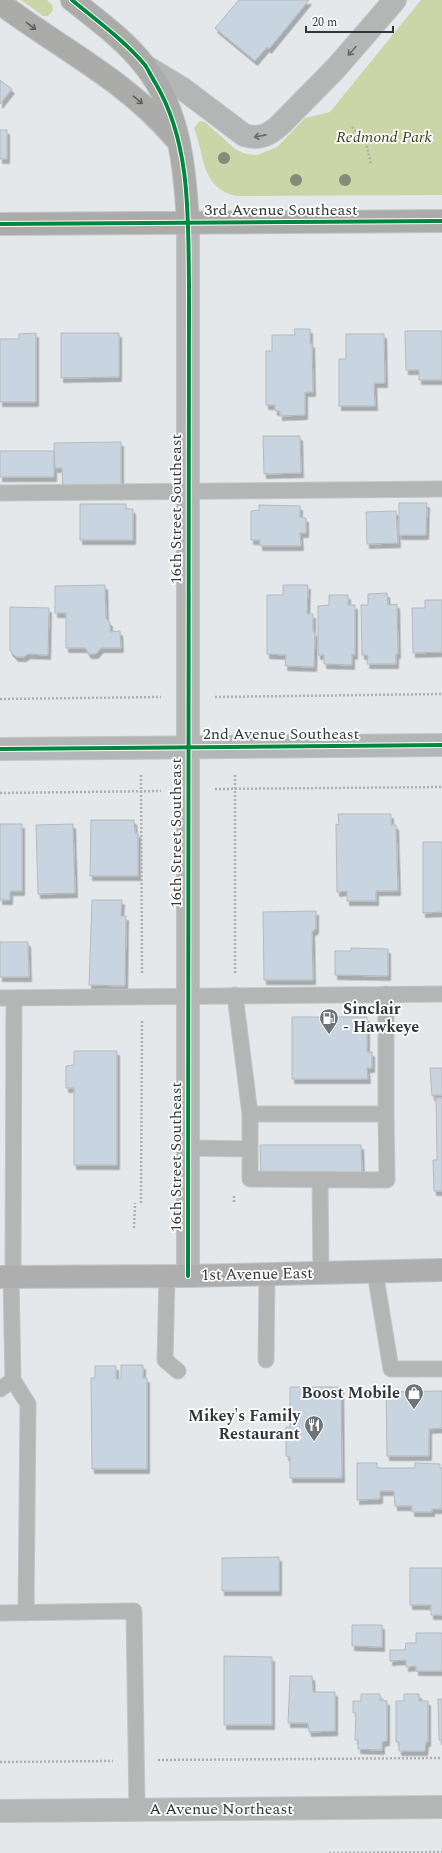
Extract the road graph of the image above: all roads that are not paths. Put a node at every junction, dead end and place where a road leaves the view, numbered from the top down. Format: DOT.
graph roads {
  1 [pos="72,0"];
  2 [pos="395,0"];
  3 [pos="0,3"];
  4 [pos="146,66"];
  5 [pos="180,144"];
  6 [pos="442,221"];
  7 [pos="188,223"];
  8 [pos="0,224"];
  9 [pos="442,489"];
  10 [pos="188,491"];
  11 [pos="0,493"];
  12 [pos="442,745"];
  13 [pos="189,747"];
  14 [pos="0,749"];
  15 [pos="386,994"];
  16 [pos="442,994"];
  17 [pos="188,995"];
  18 [pos="235,995"];
  19 [pos="7,998"];
  20 [pos="250,1114"];
  21 [pos="386,1114"];
  22 [pos="188,1148"];
  23 [pos="250,1149"];
  24 [pos="320,1180"];
  25 [pos="442,1270"];
  26 [pos="375,1272"];
  27 [pos="321,1273"];
  28 [pos="267,1274"];
  29 [pos="177,1276"];
  30 [pos="8,1277"];
  31 [pos="266,1360"];
  32 [pos="442,1369"];
  33 [pos="178,1371"];
  34 [pos="13,1380"];
  35 [pos="0,1389"];
  36 [pos="0,1613"];
  37 [pos="26,1613"];
  38 [pos="442,1807"];
  39 [pos="137,1810"];
  40 [pos="0,1811"];
  1 -- 4 [label="street"];
  2 -- 4 [label="street, one-way"];
  3 -- 5 [label="street, one-way"];
  4 -- 5 [label="street"];
  5 -- 7 [label="street"];
  6 -- 7 [label="street, 3rd Avenue Southeast"];
  7 -- 8 [label="street, 3rd Avenue Southeast"];
  7 -- 10 [label="street, 16th Street Southeast"];
  9 -- 10 [label="lane"];
  10 -- 11 [label="lane"];
  10 -- 13 [label="street, 16th Street Southeast"];
  12 -- 13 [label="street, 2nd Avenue Southeast"];
  13 -- 14 [label="street, 2nd Avenue Southeast"];
  13 -- 17 [label="street, 16th Street Southeast"];
  15 -- 16 [label="lane"];
  15 -- 18 [label="lane"];
  15 -- 21 [label="lane"];
  17 -- 18 [label="lane"];
  17 -- 19 [label="lane"];
  17 -- 22 [label="street, 16th Street Southeast"];
  18 -- 20 [label="lane"];
  19 -- 30 [label="lane"];
  20 -- 21 [label="lane"];
  20 -- 23 [label="lane"];
  21 -- 24 [label="lane"];
  22 -- 23 [label="lane"];
  22 -- 29 [label="street, 16th Street Southeast"];
  23 -- 24 [label="lane"];
  24 -- 27 [label="lane"];
  25 -- 26 [label="main road, 1st Avenue East"];
  26 -- 27 [label="main road, 1st Avenue East"];
  26 -- 32 [label="lane"];
  27 -- 28 [label="main road, 1st Avenue East"];
  28 -- 29 [label="main road, 1st Avenue East"];
  28 -- 31 [label="lane"];
  29 -- 30 [label="main road, 1st Avenue East"];
  29 -- 33 [label="lane"];
  30 -- 34 [label="lane"];
  34 -- 35 [label="lane"];
  34 -- 37 [label="lane"];
  36 -- 37 [label="lane"];
  37 -- 39 [label="lane"];
  38 -- 39 [label="street, A Avenue Northeast"];
  39 -- 40 [label="street, A Avenue Northeast"];
}
